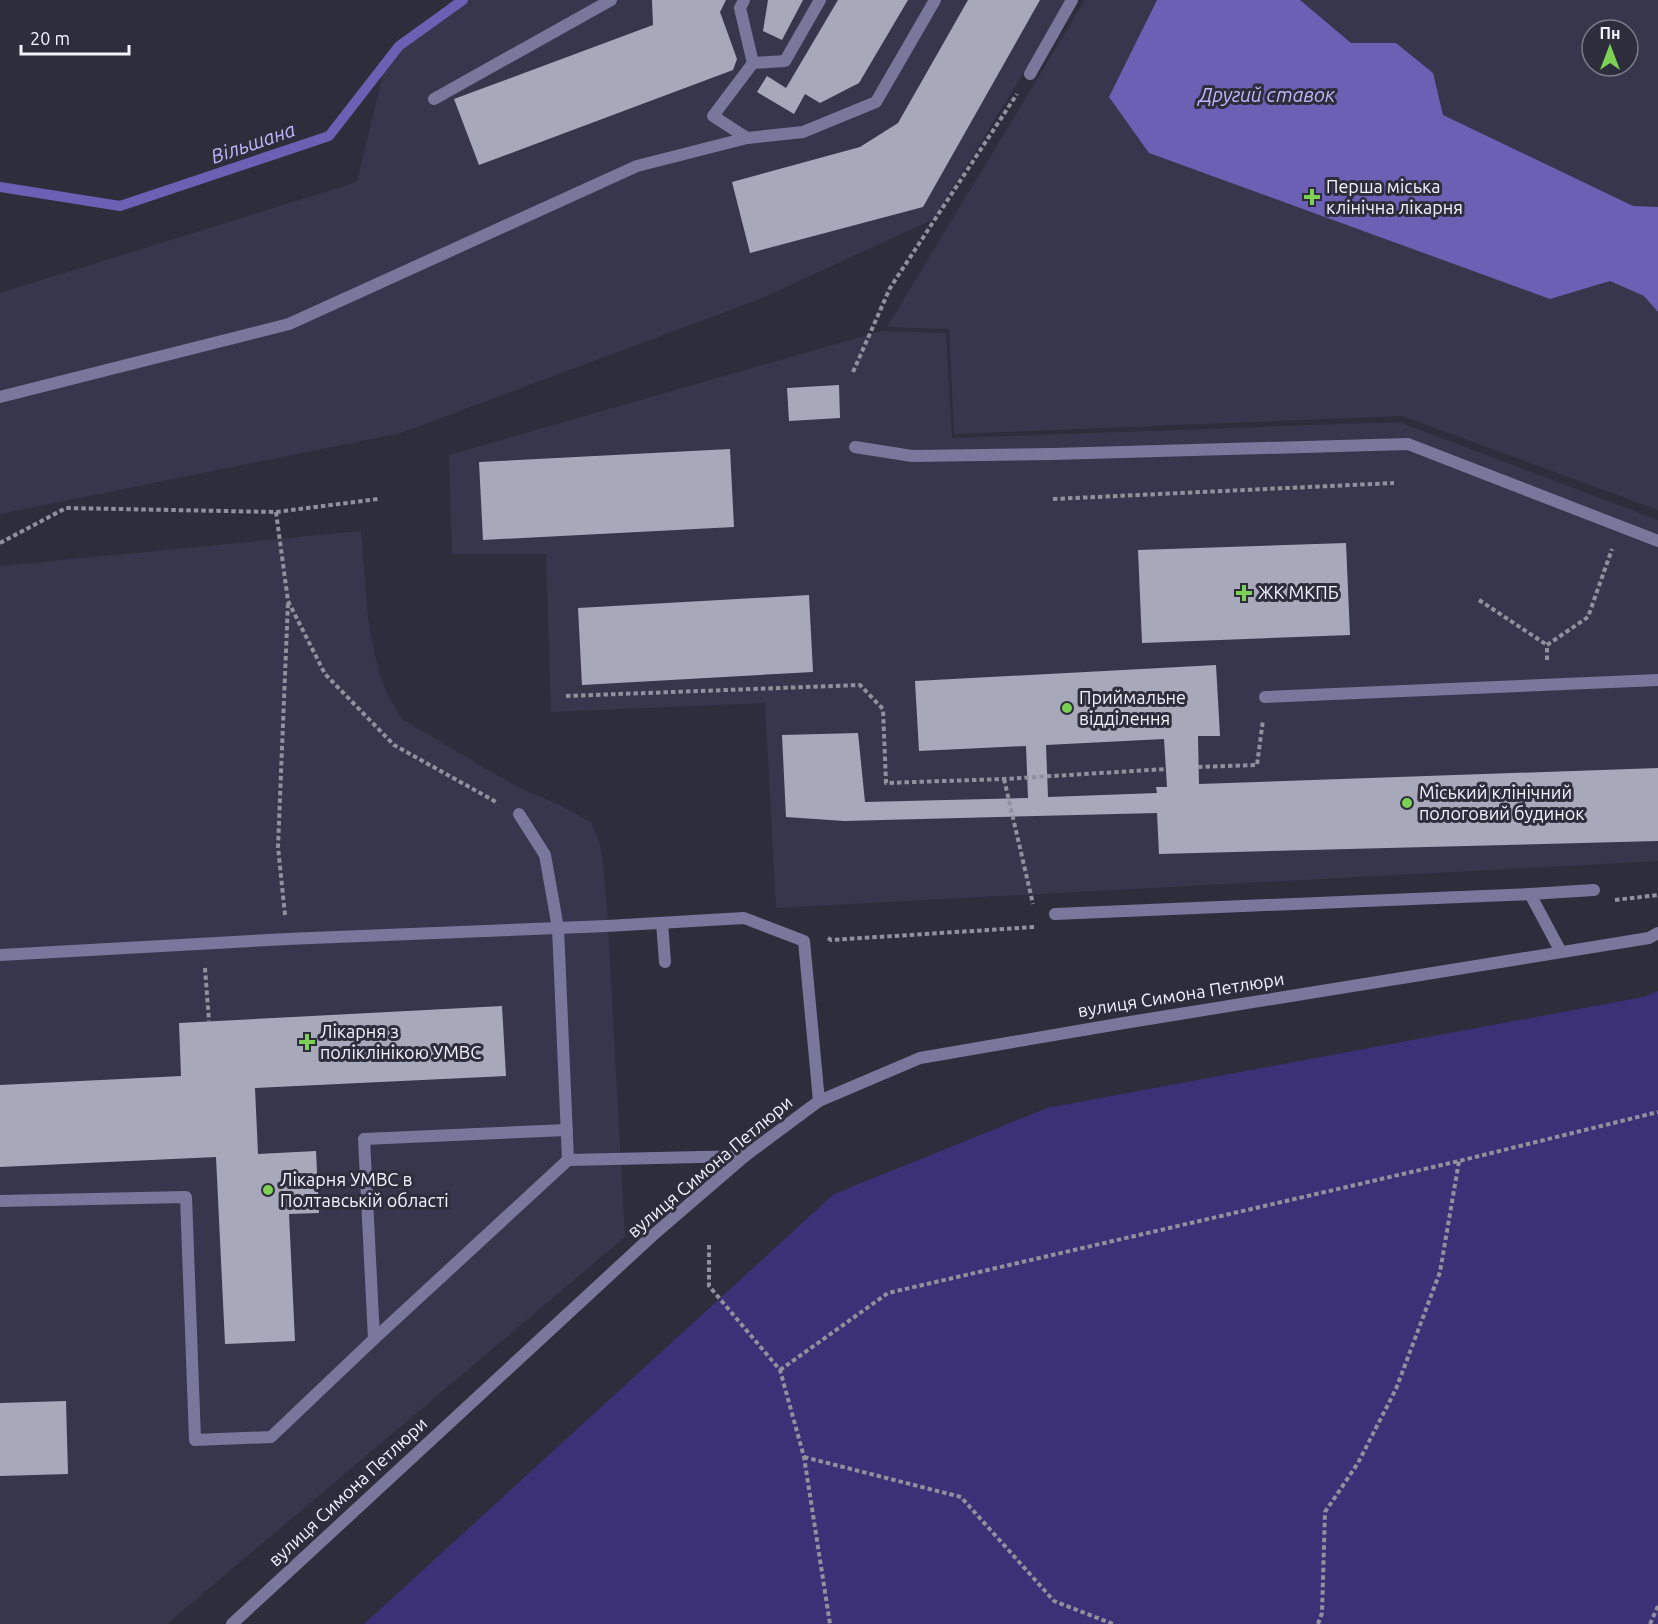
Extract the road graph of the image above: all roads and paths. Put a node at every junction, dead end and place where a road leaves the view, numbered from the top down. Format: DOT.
graph roads {
  1 [pos="611,0"];
  2 [pos="744,0"];
  3 [pos="820,0"];
  4 [pos="935,0"];
  5 [pos="1072,0"];
  6 [pos="753,63"];
  7 [pos="1030,74"];
  8 [pos="434,99"];
  9 [pos="747,138"];
  10 [pos="853,372"];
  11 [pos="0,397"];
  12 [pos="855,447"];
  13 [pos="1394,483"];
  14 [pos="378,499"];
  15 [pos="1053,499"];
  16 [pos="276,512"];
  17 [pos="1620,526"];
  18 [pos="1658,541"];
  19 [pos="0,543"];
  20 [pos="1479,600"];
  21 [pos="288,602"];
  22 [pos="1547,645"];
  23 [pos="1658,680"];
  24 [pos="1545,685"];
  25 [pos="566,696"];
  26 [pos="1265,697"];
  27 [pos="1198,767"];
  28 [pos="1166,769"];
  29 [pos="1004,779"];
  30 [pos="519,814"];
  31 [pos="1594,890"];
  32 [pos="1530,894"];
  33 [pos="1658,895"];
  34 [pos="1608,901"];
  35 [pos="1034,905"];
  36 [pos="1055,914"];
  37 [pos="662,923"];
  38 [pos="1038,926"];
  39 [pos="558,928"];
  40 [pos="1658,933"];
  41 [pos="820,935"];
  42 [pos="287,939"];
  43 [pos="204,943"];
  44 [pos="1561,952"];
  45 [pos="0,955"];
  46 [pos="665,962"];
  47 [pos="210,1021"];
  48 [pos="819,1101"];
  49 [pos="1658,1112"];
  50 [pos="567,1130"];
  51 [pos="745,1156"];
  52 [pos="568,1160"];
  53 [pos="1459,1161"];
  54 [pos="0,1201"];
  55 [pos="709,1245"];
  56 [pos="374,1339"];
  57 [pos="780,1370"];
  58 [pos="804,1457"];
  59 [pos="1658,1606"];
  60 [pos="231,1624"];
  61 [pos="830,1624"];
  62 [pos="1113,1624"];
  63 [pos="1318,1624"];
  64 [pos="1650,1624"];
  1 -- 8 [label="street"];
  2 -- 6 [label="street"];
  3 -- 6 [label="street"];
  4 -- 9 [label="street"];
  5 -- 7 [label="street"];
  6 -- 9 [label="street"];
  7 -- 10 [label="path"];
  9 -- 11 [label="street"];
  12 -- 17 [label="street"];
  13 -- 15 [label="path"];
  14 -- 16 [label="path"];
  16 -- 19 [label="path"];
  16 -- 21 [label="path"];
  17 -- 18 [label="street"];
  17 -- 22 [label="path"];
  20 -- 22 [label="path"];
  21 -- 30 [label="path"];
  21 -- 42 [label="path"];
  22 -- 24 [label="path"];
  23 -- 24 [label="street"];
  24 -- 26 [label="street"];
  25 -- 29 [label="path"];
  26 -- 27 [label="path"];
  28 -- 29 [label="path"];
  29 -- 35 [label="path"];
  30 -- 39 [label="street"];
  31 -- 32 [label="street"];
  32 -- 36 [label="street"];
  32 -- 44 [label="street"];
  33 -- 34 [label="path"];
  37 -- 39 [label="street"];
  37 -- 46 [label="street"];
  37 -- 48 [label="street"];
  38 -- 41 [label="path"];
  39 -- 42 [label="street"];
  39 -- 50 [label="street"];
  40 -- 44 [label="street, вулиця Симона Петлюри"];
  42 -- 43 [label="street"];
  43 -- 45 [label="street"];
  43 -- 47 [label="path"];
  44 -- 48 [label="street, вулиця Симона Петлюри"];
  48 -- 51 [label="street, вулиця Симона Петлюри"];
  49 -- 53 [label="path"];
  50 -- 52 [label="street"];
  50 -- 56 [label="street"];
  51 -- 52 [label="street"];
  51 -- 60 [label="street, вулиця Симона Петлюри"];
  52 -- 56 [label="street"];
  53 -- 57 [label="path"];
  53 -- 63 [label="path"];
  54 -- 56 [label="street"];
  55 -- 57 [label="path"];
  57 -- 58 [label="path"];
  58 -- 61 [label="path"];
  58 -- 62 [label="path"];
  59 -- 64 [label="path"];
}
